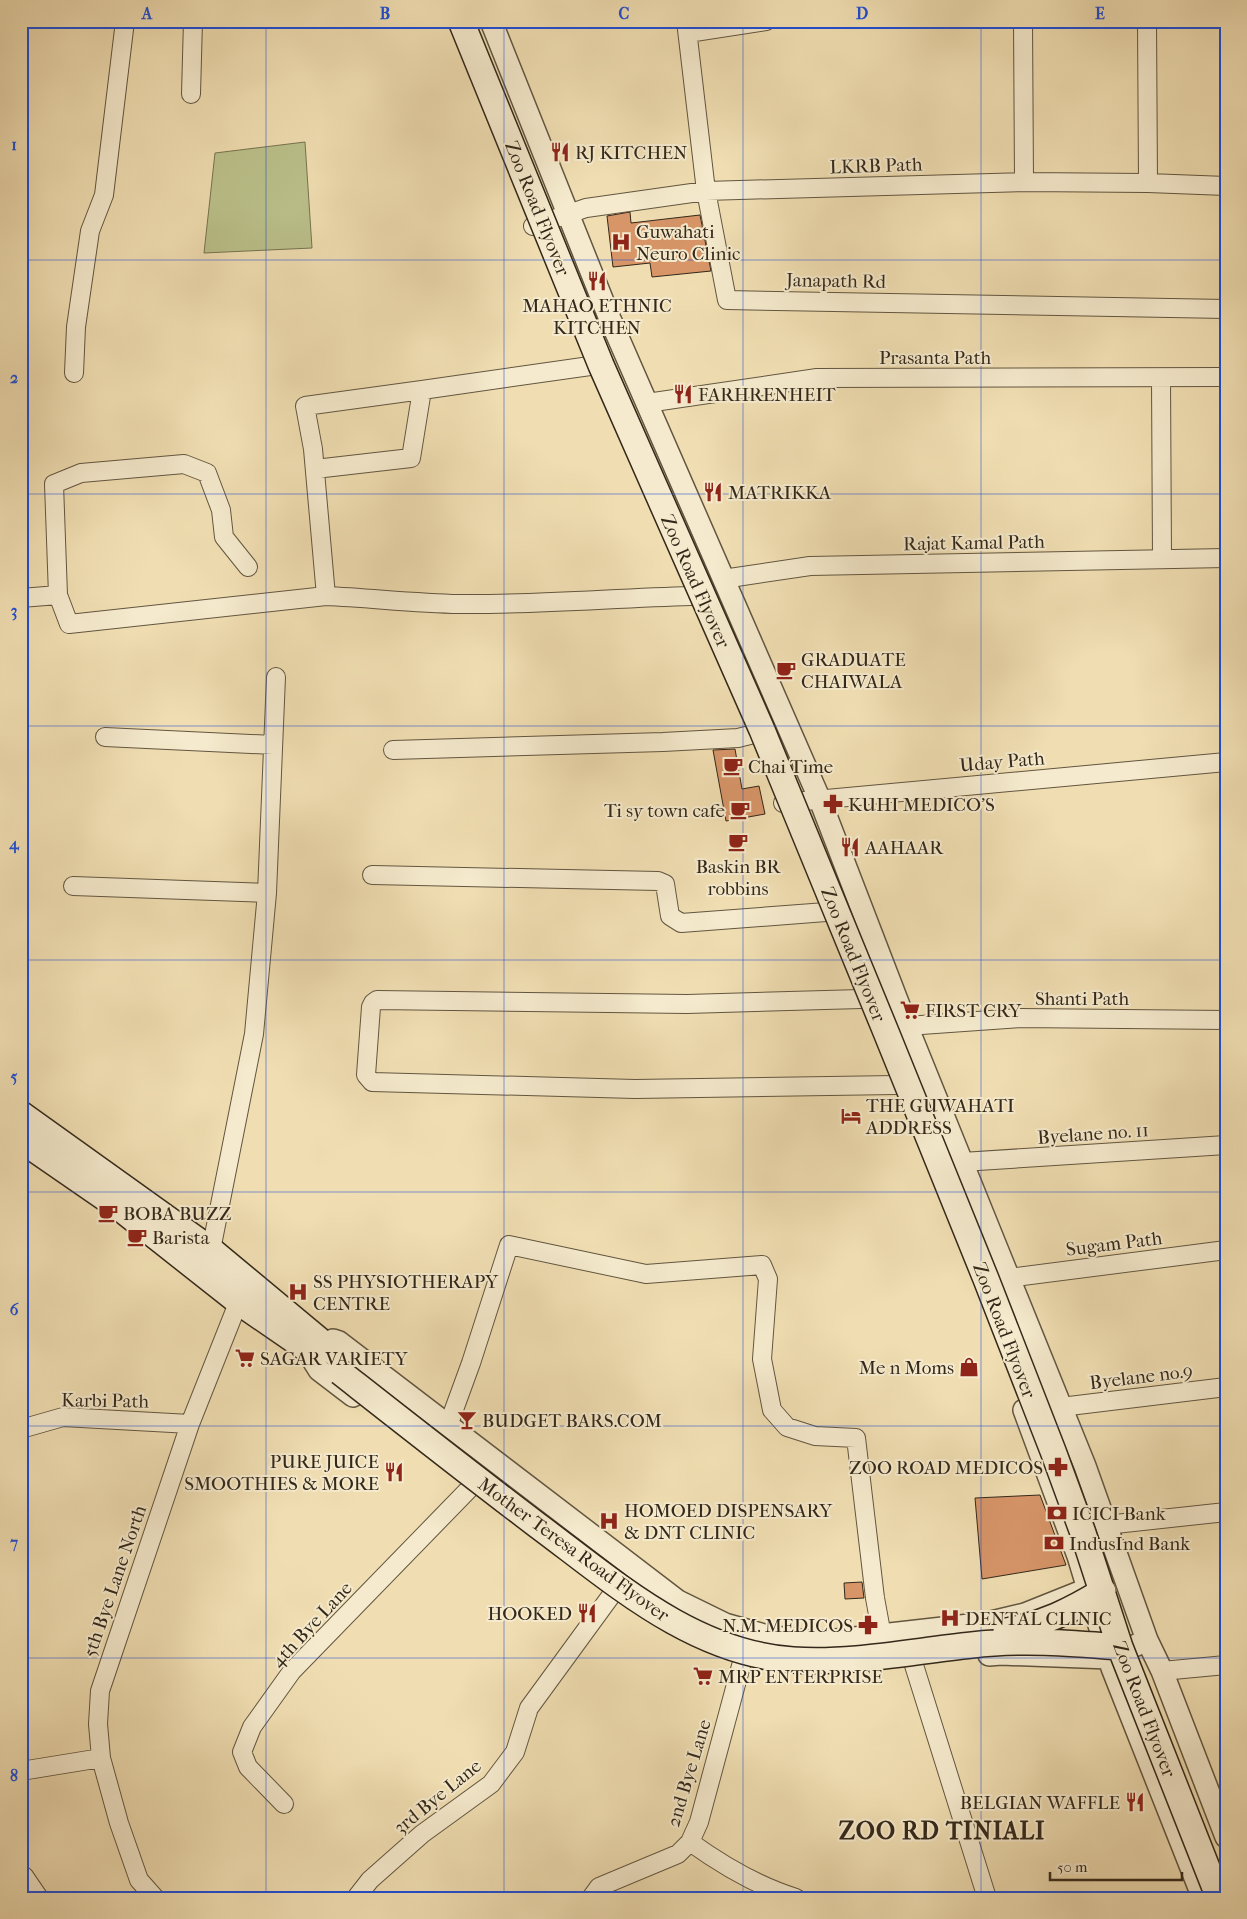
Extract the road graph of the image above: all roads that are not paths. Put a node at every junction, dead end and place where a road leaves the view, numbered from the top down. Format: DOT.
graph roads {
  1 [pos="125,21"];
  2 [pos="192,21"];
  3 [pos="449,21"];
  4 [pos="462,21"];
  5 [pos="479,21"];
  6 [pos="491,21"];
  7 [pos="766,21"];
  8 [pos="1023,21"];
  9 [pos="1147,21"];
  10 [pos="687,27"];
  11 [pos="191,94"];
  12 [pos="1024,182"];
  13 [pos="1148,182"];
  14 [pos="1226,186"];
  15 [pos="706,191"];
  16 [pos="567,214"];
  17 [pos="532,226"];
  18 [pos="1226,309"];
  19 [pos="590,366"];
  20 [pos="74,373"];
  21 [pos="1226,377"];
  22 [pos="1161,378"];
  23 [pos="422,390"];
  24 [pos="647,404"];
  25 [pos="315,469"];
  26 [pos="1226,558"];
  27 [pos="1162,559"];
  28 [pos="248,567"];
  29 [pos="723,579"];
  30 [pos="58,594"];
  31 [pos="326,596"];
  32 [pos="691,596"];
  33 [pos="21,598"];
  34 [pos="276,676"];
  35 [pos="754,734"];
  36 [pos="104,736"];
  37 [pos="272,745"];
  38 [pos="393,750"];
  39 [pos="1226,762"];
  40 [pos="820,800"];
  41 [pos="782,803"];
  42 [pos="372,874"];
  43 [pos="72,886"];
  44 [pos="267,893"];
  45 [pos="826,912"];
  46 [pos="861,999"];
  47 [pos="1226,1020"];
  48 [pos="907,1026"];
  49 [pos="896,1085"];
  50 [pos="21,1114"];
  51 [pos="21,1140"];
  52 [pos="1226,1145"];
  53 [pos="962,1162"];
  54 [pos="211,1250"];
  55 [pos="1226,1250"];
  56 [pos="1008,1278"];
  57 [pos="243,1292"];
  58 [pos="306,1339"];
  59 [pos="344,1368"];
  60 [pos="1226,1387"];
  61 [pos="1061,1407"];
  62 [pos="190,1424"];
  63 [pos="448,1426"];
  64 [pos="21,1429"];
  65 [pos="472,1486"];
  66 [pos="1226,1512"];
  67 [pos="1106,1525"];
  68 [pos="1124,1573"];
  69 [pos="1095,1590"];
  70 [pos="613,1593"];
  71 [pos="882,1636"];
  72 [pos="1147,1640"];
  73 [pos="1114,1652"];
  74 [pos="742,1662"];
  75 [pos="913,1662"];
  76 [pos="1226,1665"];
  77 [pos="1162,1671"];
  78 [pos="101,1758"];
  79 [pos="21,1771"];
  80 [pos="284,1804"];
  81 [pos="1224,1826"];
  82 [pos="690,1842"];
  83 [pos="24,1876"];
  84 [pos="1226,1877"];
  85 [pos="39,1898"];
  86 [pos="155,1898"];
  87 [pos="356,1898"];
  88 [pos="591,1898"];
  89 [pos="796,1898"];
  90 [pos="987,1898"];
  91 [pos="1203,1898"];
  92 [pos="1219,1898"];
  1 -- 20 [label="street"];
  2 -- 11 [label="street"];
  3 -- 17 [label="street"];
  4 -- 69 [label="main road, Zoo Road Flyover, bridge"];
  5 -- 84 [label="main road, Zoo Road Flyover"];
  6 -- 16 [label="street"];
  7 -- 10 [label="street"];
  8 -- 12 [label="street"];
  9 -- 13 [label="street"];
  10 -- 15 [label="street, Janapath Rd"];
  12 -- 13 [label="street, LKRB Path"];
  12 -- 15 [label="street, LKRB Path"];
  13 -- 14 [label="street, LKRB Path"];
  15 -- 16 [label="street, LKRB Path"];
  15 -- 18 [label="street, Janapath Rd"];
  16 -- 17 [label="street, LKRB Path"];
  16 -- 24 [label="street"];
  17 -- 19 [label="street"];
  19 -- 23 [label="street"];
  19 -- 32 [label="street"];
  21 -- 22 [label="street, Prasanta Path"];
  22 -- 24 [label="street, Prasanta Path"];
  22 -- 27 [label="street"];
  23 -- 25 [label="street"];
  23 -- 25 [label="street"];
  24 -- 29 [label="street"];
  25 -- 31 [label="street"];
  26 -- 27 [label="street, Rajat Kamal Path"];
  27 -- 29 [label="street, Rajat Kamal Path"];
  28 -- 30 [label="street"];
  29 -- 40 [label="street"];
  30 -- 31 [label="street"];
  30 -- 33 [label="street"];
  31 -- 32 [label="street"];
  32 -- 35 [label="street"];
  34 -- 37 [label="street"];
  35 -- 38 [label="street"];
  35 -- 41 [label="street"];
  36 -- 37 [label="street"];
  37 -- 44 [label="street"];
  39 -- 40 [label="street, Uday Path"];
  40 -- 41 [label="street, Uday Path"];
  40 -- 48 [label="street"];
  41 -- 45 [label="street"];
  42 -- 45 [label="street"];
  43 -- 44 [label="street"];
  44 -- 54 [label="street"];
  45 -- 46 [label="street"];
  46 -- 49 [label="street"];
  46 -- 49 [label="street"];
  47 -- 48 [label="street, Shanti Path"];
  48 -- 53 [label="street"];
  49 -- 69 [label="street"];
  50 -- 54 [label="main road"];
  51 -- 57 [label="main road"];
  52 -- 53 [label="street, Byelane no. 11"];
  53 -- 56 [label="street"];
  54 -- 57 [label="main road"];
  55 -- 56 [label="street, Sugam Path"];
  56 -- 61 [label="street"];
  57 -- 58 [label="main road, Mother Teresa Road Flyover"];
  57 -- 62 [label="street, 5th Bye Lane North"];
  58 -- 59 [label="main road, Mother Teresa Road Flyover"];
  58 -- 63 [label="street"];
  58 -- 65 [label="street"];
  59 -- 69 [label="main road, Mother Teresa Road Flyover, bridge"];
  59 -- 73 [label="main road, Mother Teresa Road Flyover, bridge"];
  60 -- 61 [label="street, Byelane no.9"];
  61 -- 67 [label="street"];
  62 -- 64 [label="street, Karbi Path"];
  62 -- 78 [label="street, 5th Bye Lane North"];
  63 -- 71 [label="street"];
  63 -- 71 [label="street"];
  65 -- 70 [label="street"];
  65 -- 80 [label="street, 4th Bye Lane"];
  66 -- 67 [label="street"];
  67 -- 68 [label="street"];
  68 -- 69 [label="street"];
  68 -- 72 [label="street"];
  69 -- 71 [label="street"];
  69 -- 73 [label="main road, Zoo Road Flyover, bridge"];
  70 -- 74 [label="street"];
  70 -- 87 [label="street, 3rd Bye Lane"];
  72 -- 73 [label="street"];
  72 -- 77 [label="street"];
  73 -- 75 [label="street"];
  73 -- 91 [label="street"];
  73 -- 92 [label="main road, Zoo Road Flyover, bridge"];
  74 -- 75 [label="street"];
  74 -- 82 [label="street, 2nd Bye Lane"];
  75 -- 90 [label="street"];
  76 -- 77 [label="street"];
  77 -- 81 [label="street"];
  78 -- 79 [label="street"];
  78 -- 86 [label="street, 5th Bye Lane North"];
  82 -- 88 [label="street, 2nd Bye Lane"];
  82 -- 89 [label="street"];
  83 -- 85 [label="street"];
}
